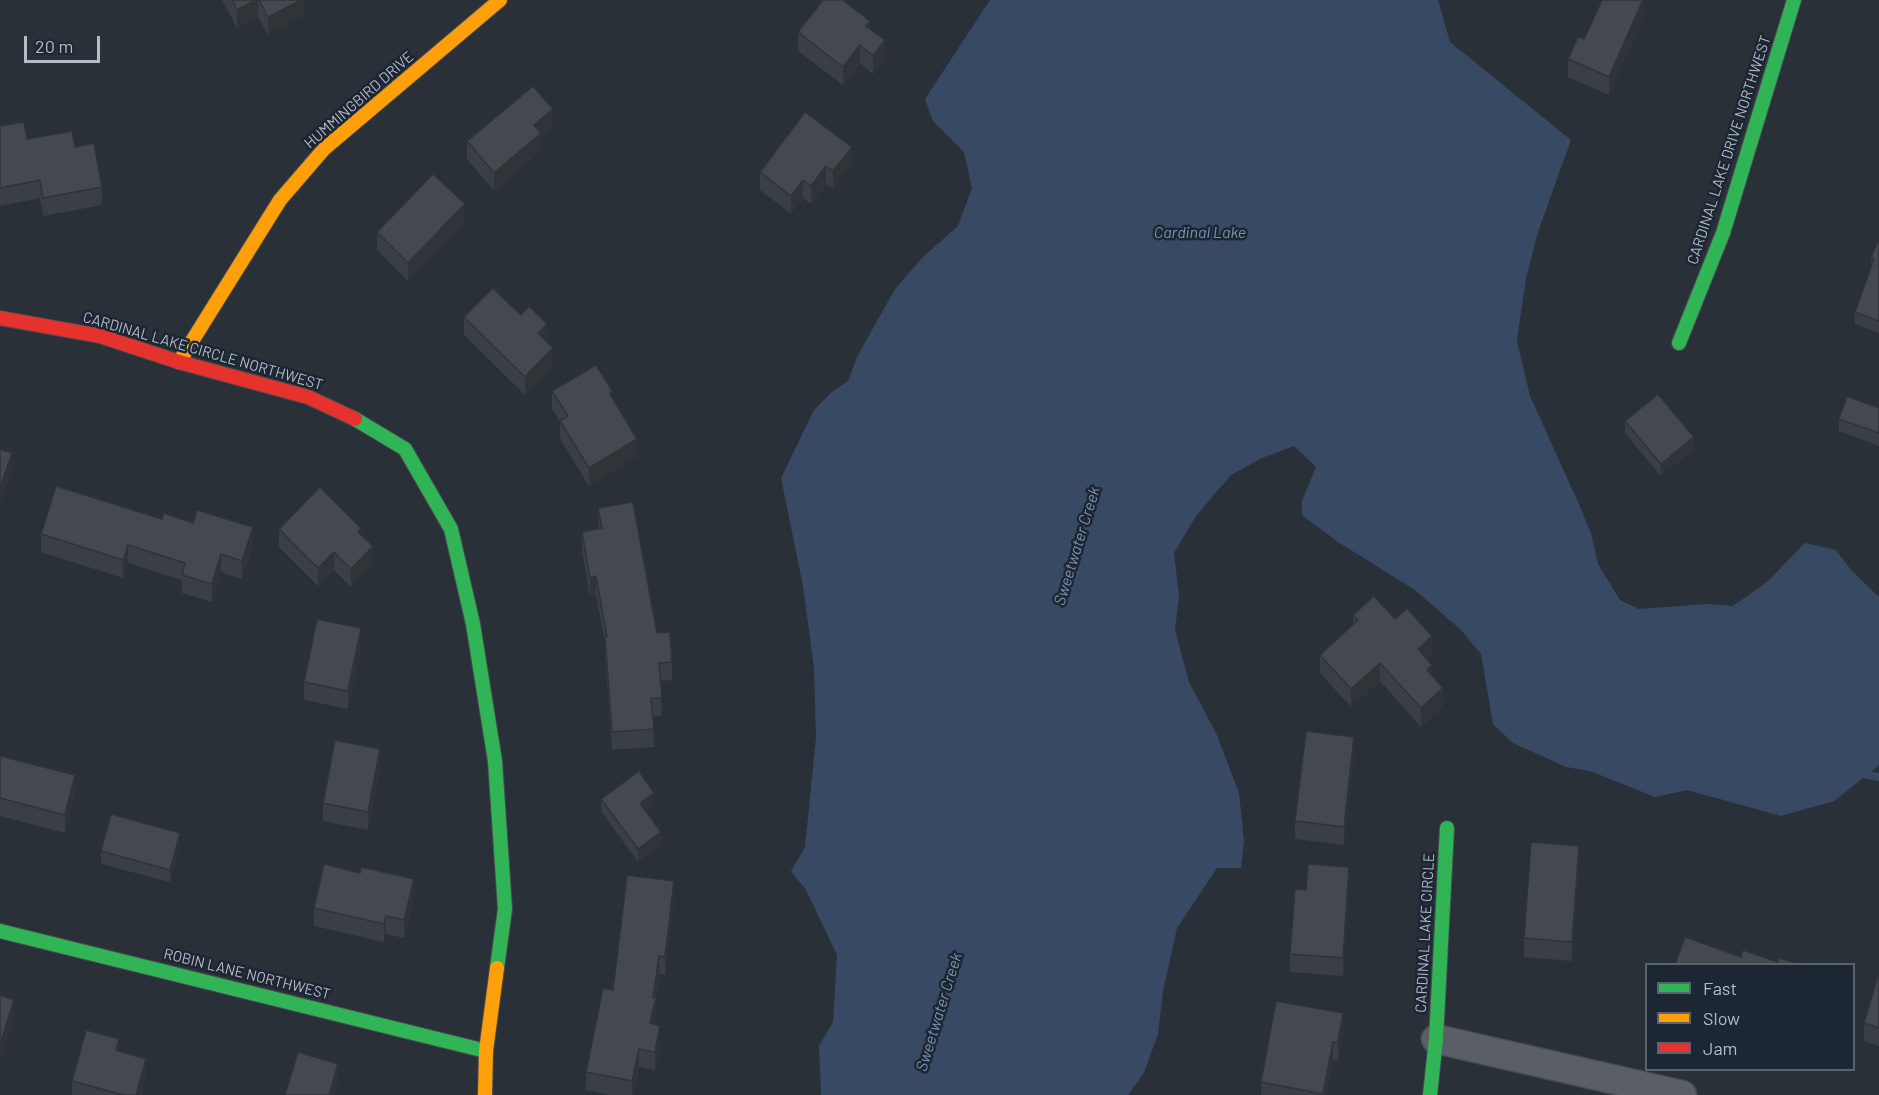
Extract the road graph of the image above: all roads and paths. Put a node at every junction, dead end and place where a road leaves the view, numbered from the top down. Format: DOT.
graph roads {
  1 [pos="500,0"];
  2 [pos="1794,0"];
  3 [pos="0,318"];
  4 [pos="1679,343"];
  5 [pos="179,362"];
  6 [pos="1447,828"];
  7 [pos="0,931"];
  8 [pos="1436,1039"];
  9 [pos="486,1051"];
  10 [pos="485,1095"];
  11 [pos="1430,1095"];
  12 [pos="1682,1095"];
  1 -- 5 [label="street, HUMMINGBIRD DRIVE"];
  2 -- 4 [label="street, CARDINAL LAKE DRIVE NORTHWEST"];
  3 -- 5 [label="street, CARDINAL LAKE CIRCLE NORTHWEST"];
  5 -- 9 [label="street, CARDINAL LAKE CIRCLE NORTHWEST"];
  6 -- 8 [label="street, CARDINAL LAKE CIRCLE"];
  7 -- 9 [label="street, ROBIN LANE NORTHWEST"];
  8 -- 11 [label="street"];
  8 -- 12 [label="street"];
  9 -- 10 [label="street, CARDINAL LAKE CIRCLE NORTHWEST"];
}
